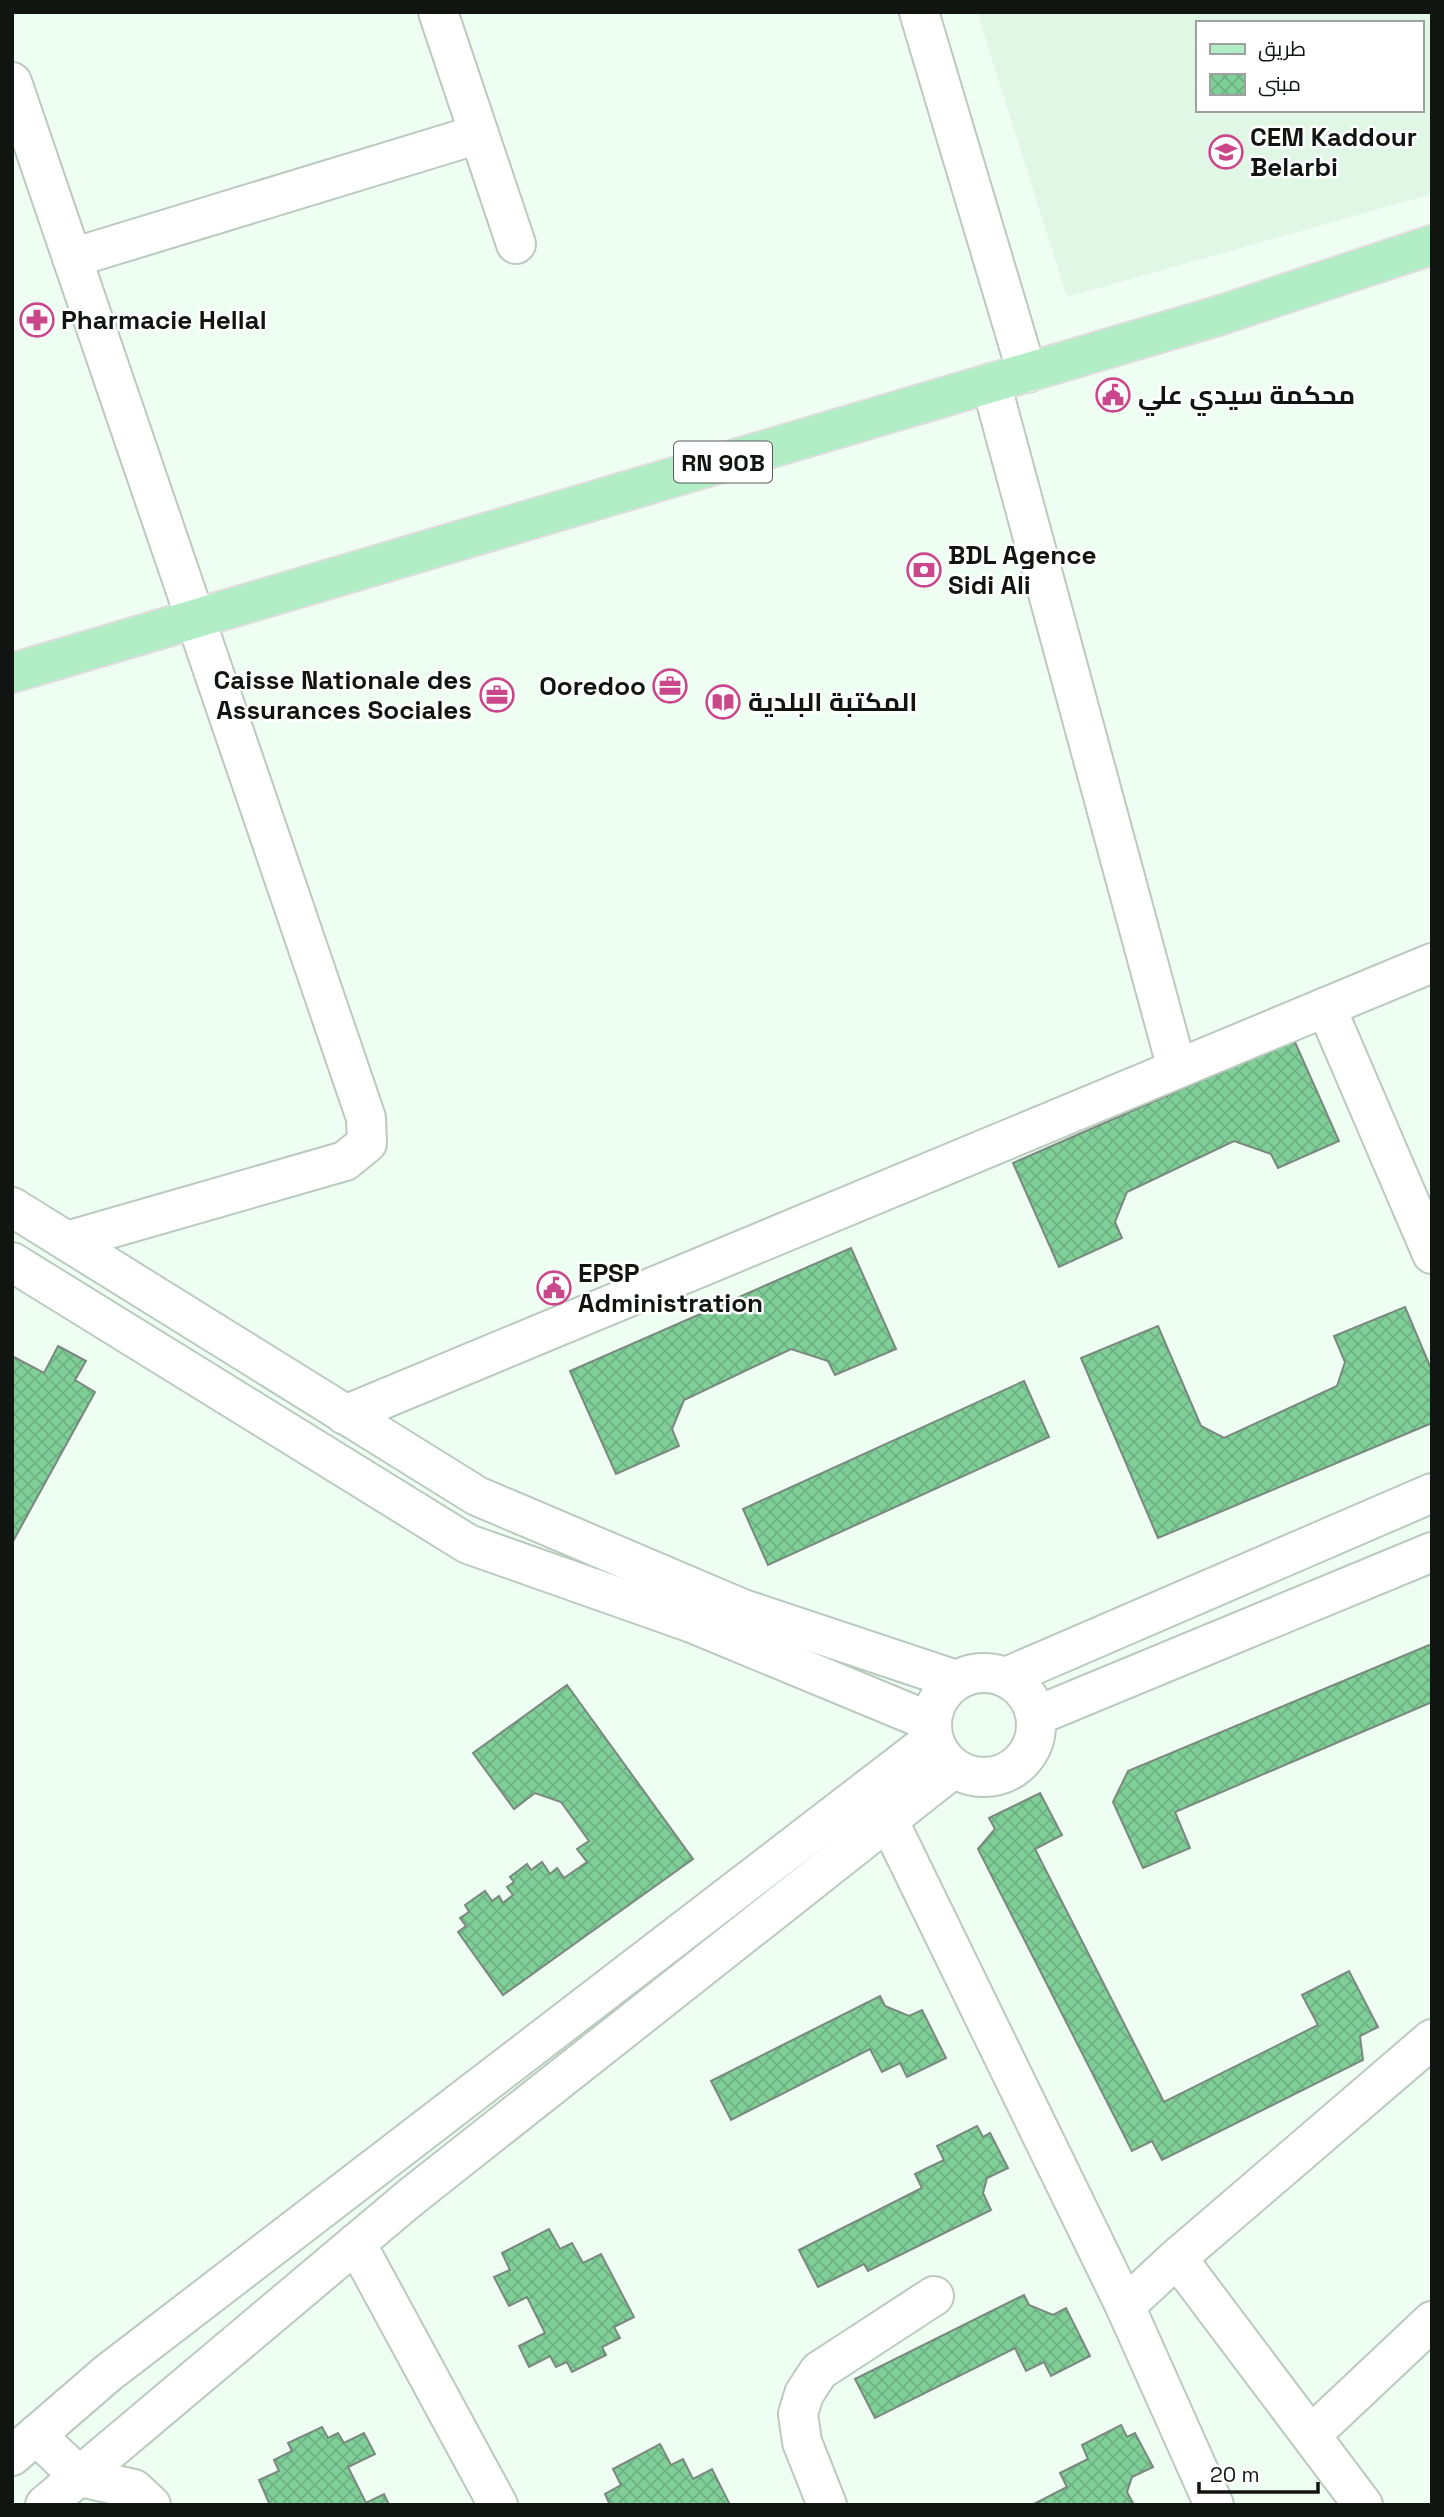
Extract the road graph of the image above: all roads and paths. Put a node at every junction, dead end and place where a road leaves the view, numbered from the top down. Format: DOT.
graph roads {
  1 [pos="438,12"];
  2 [pos="919,12"];
  3 [pos="12,82"];
  4 [pos="479,134"];
  5 [pos="516,244"];
  6 [pos="1432,244"];
  7 [pos="72,258"];
  8 [pos="1009,378"];
  9 [pos="195,618"];
  10 [pos="12,673"];
  11 [pos="1432,963"];
  12 [pos="1326,1007"];
  13 [pos="1177,1069"];
  14 [pos="12,1207"];
  15 [pos="67,1241"];
  16 [pos="1432,1254"];
  17 [pos="12,1262"];
  18 [pos="345,1415"];
  19 [pos="1432,1493"];
  20 [pos="1432,1552"];
  21 [pos="1006,1677"];
  22 [pos="956,1680"];
  23 [pos="1036,1716"];
  24 [pos="940,1743"];
  25 [pos="880,1804"];
  26 [pos="1432,2039"];
  27 [pos="356,2243"];
  28 [pos="1177,2258"];
  29 [pos="934,2297"];
  30 [pos="1125,2306"];
  31 [pos="1432,2321"];
  32 [pos="1311,2435"];
  33 [pos="24,2446"];
  34 [pos="80,2477"];
  35 [pos="45,2505"];
  36 [pos="151,2505"];
  37 [pos="498,2505"];
  38 [pos="827,2505"];
  39 [pos="1214,2505"];
  40 [pos="1363,2505"];
  1 -- 4 [label="street"];
  2 -- 8 [label="street"];
  3 -- 7 [label="street"];
  4 -- 5 [label="street"];
  4 -- 7 [label="street"];
  6 -- 8 [label="main road, RN 90B"];
  7 -- 9 [label="street"];
  8 -- 9 [label="main road, RN 90B"];
  8 -- 13 [label="street"];
  9 -- 10 [label="main road, RN 90B"];
  9 -- 15 [label="street"];
  11 -- 12 [label="street"];
  12 -- 13 [label="street"];
  12 -- 16 [label="street"];
  13 -- 18 [label="street"];
  14 -- 15 [label="street"];
  15 -- 18 [label="street"];
  17 -- 24 [label="street"];
  18 -- 22 [label="street"];
  19 -- 21 [label="street"];
  20 -- 23 [label="street"];
  21 -- 22 [label="street"];
  21 -- 23 [label="street"];
  22 -- 24 [label="street"];
  23 -- 24 [label="street"];
  24 -- 25 [label="street"];
  25 -- 27 [label="street"];
  25 -- 30 [label="street"];
  25 -- 33 [label="street"];
  26 -- 28 [label="street"];
  27 -- 34 [label="street"];
  27 -- 37 [label="street"];
  28 -- 30 [label="street"];
  28 -- 32 [label="street"];
  29 -- 38 [label="street"];
  30 -- 39 [label="street"];
  31 -- 32 [label="street"];
  32 -- 40 [label="street"];
  33 -- 34 [label="street"];
  34 -- 35 [label="street"];
  34 -- 36 [label="street"];
}
